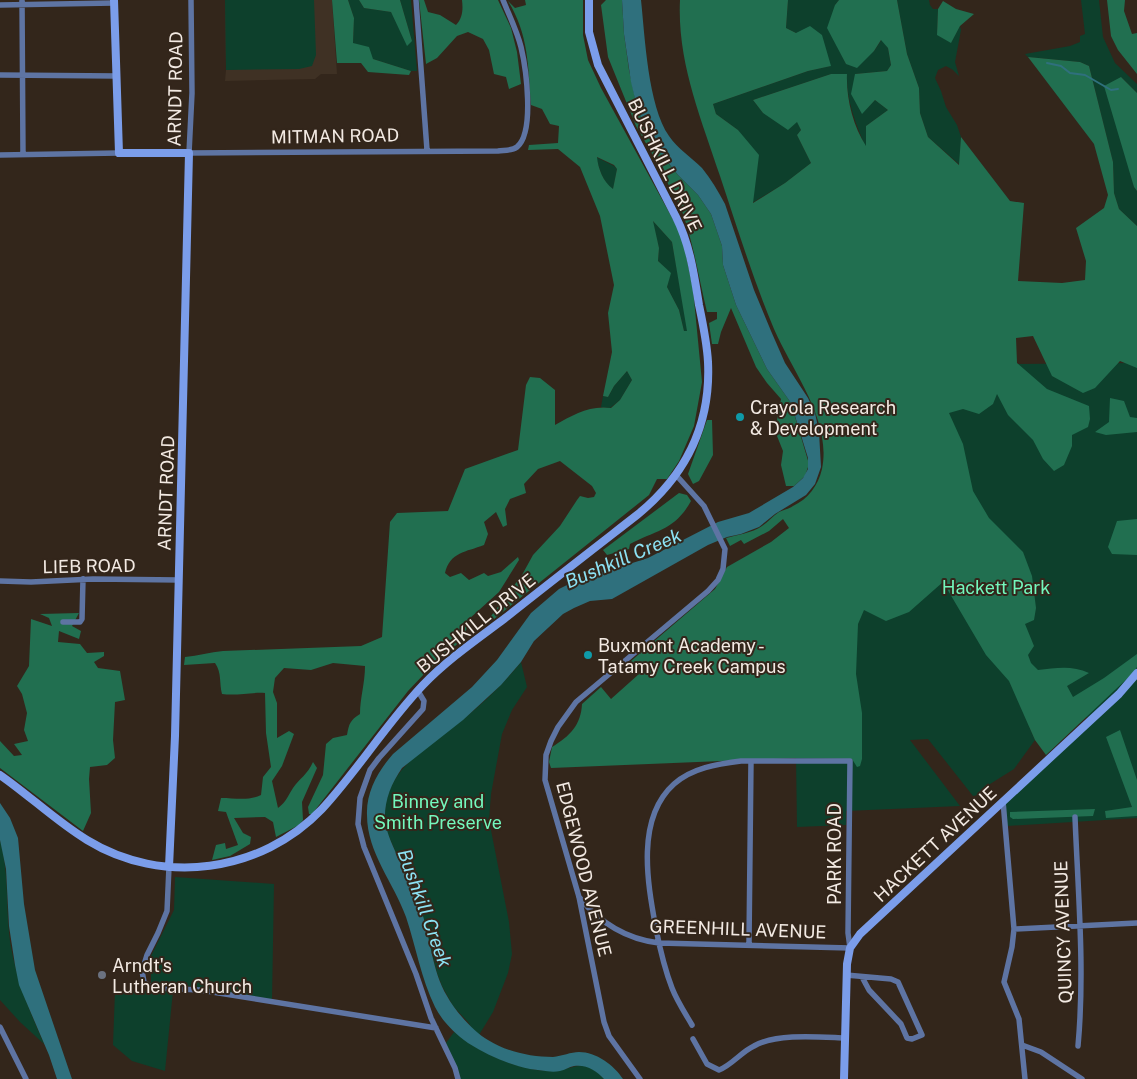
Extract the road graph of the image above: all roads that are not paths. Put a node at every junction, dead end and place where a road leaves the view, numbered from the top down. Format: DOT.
graph roads {
  1 [pos="191,0"];
  2 [pos="416,0"];
  3 [pos="503,0"];
  4 [pos="589,0"];
  5 [pos="114,2"];
  6 [pos="22,3"];
  7 [pos="0,5"];
  8 [pos="0,75"];
  9 [pos="22,75"];
  10 [pos="117,76"];
  11 [pos="427,150"];
  12 [pos="119,153"];
  13 [pos="189,153"];
  14 [pos="23,154"];
  15 [pos="0,155"];
  16 [pos="676,476"];
  17 [pos="83,579"];
  18 [pos="179,580"];
  19 [pos="0,581"];
  20 [pos="63,622"];
  21 [pos="1137,673"];
  22 [pos="418,691"];
  23 [pos="751,761"];
  24 [pos="0,775"];
  25 [pos="1003,801"];
  26 [pos="1075,817"];
  27 [pos="169,867"];
  28 [pos="579,897"];
  29 [pos="1137,923"];
  30 [pos="1079,925"];
  31 [pos="1014,929"];
  32 [pos="659,943"];
  33 [pos="749,944"];
  34 [pos="850,948"];
  35 [pos="846,974"];
  36 [pos="862,976"];
  37 [pos="692,1025"];
  38 [pos="0,1027"];
  39 [pos="436,1028"];
  40 [pos="845,1038"];
  41 [pos="693,1039"];
  42 [pos="1022,1045"];
  43 [pos="1078,1046"];
  44 [pos="26,1079"];
  45 [pos="458,1079"];
  46 [pos="640,1079"];
  47 [pos="844,1079"];
  48 [pos="1025,1079"];
  49 [pos="1082,1079"];
  1 -- 13 [label="street, ARNDT ROAD"];
  2 -- 11 [label="street"];
  3 -- 11 [label="street, MITMAN ROAD"];
  4 -- 16 [label="main road, BUSHKILL DRIVE"];
  5 -- 6 [label="street"];
  5 -- 10 [label="main road"];
  6 -- 7 [label="street"];
  6 -- 9 [label="street"];
  8 -- 9 [label="street"];
  9 -- 10 [label="street"];
  9 -- 14 [label="street"];
  10 -- 12 [label="main road"];
  11 -- 13 [label="street, MITMAN ROAD"];
  12 -- 13 [label="main road, MITMAN ROAD"];
  12 -- 14 [label="street, MITMAN ROAD"];
  13 -- 18 [label="main road, ARNDT ROAD"];
  14 -- 15 [label="street, MITMAN ROAD"];
  16 -- 22 [label="main road, BUSHKILL DRIVE"];
  16 -- 28 [label="street, EDGEWOOD AVENUE"];
  17 -- 18 [label="street, LIEB ROAD"];
  17 -- 19 [label="street, LIEB ROAD"];
  17 -- 20 [label="street"];
  18 -- 27 [label="main road, ARNDT ROAD"];
  21 -- 25 [label="main road, HACKETT AVENUE"];
  22 -- 27 [label="main road, BUSHKILL DRIVE"];
  22 -- 39 [label="street"];
  23 -- 32 [label="street"];
  23 -- 33 [label="street"];
  23 -- 34 [label="street, PARK ROAD"];
  24 -- 27 [label="main road, BUSHKILL DRIVE"];
  25 -- 31 [label="street"];
  25 -- 34 [label="main road, HACKETT AVENUE"];
  26 -- 30 [label="street, QUINCY AVENUE"];
  27 -- 39 [label="street, ARNDT ROAD"];
  28 -- 32 [label="street, GREENHILL AVENUE"];
  28 -- 46 [label="street, EDGEWOOD AVENUE"];
  29 -- 30 [label="street"];
  30 -- 31 [label="street"];
  30 -- 43 [label="street, QUINCY AVENUE"];
  31 -- 42 [label="street"];
  32 -- 33 [label="street, GREENHILL AVENUE"];
  32 -- 37 [label="street"];
  33 -- 34 [label="street, GREENHILL AVENUE"];
  34 -- 35 [label="main road"];
  35 -- 36 [label="street"];
  35 -- 40 [label="main road"];
  36 -- 36 [label="street"];
  38 -- 44 [label="street"];
  39 -- 45 [label="street"];
  40 -- 41 [label="street"];
  40 -- 47 [label="main road"];
  42 -- 48 [label="street"];
  42 -- 49 [label="street"];
}
